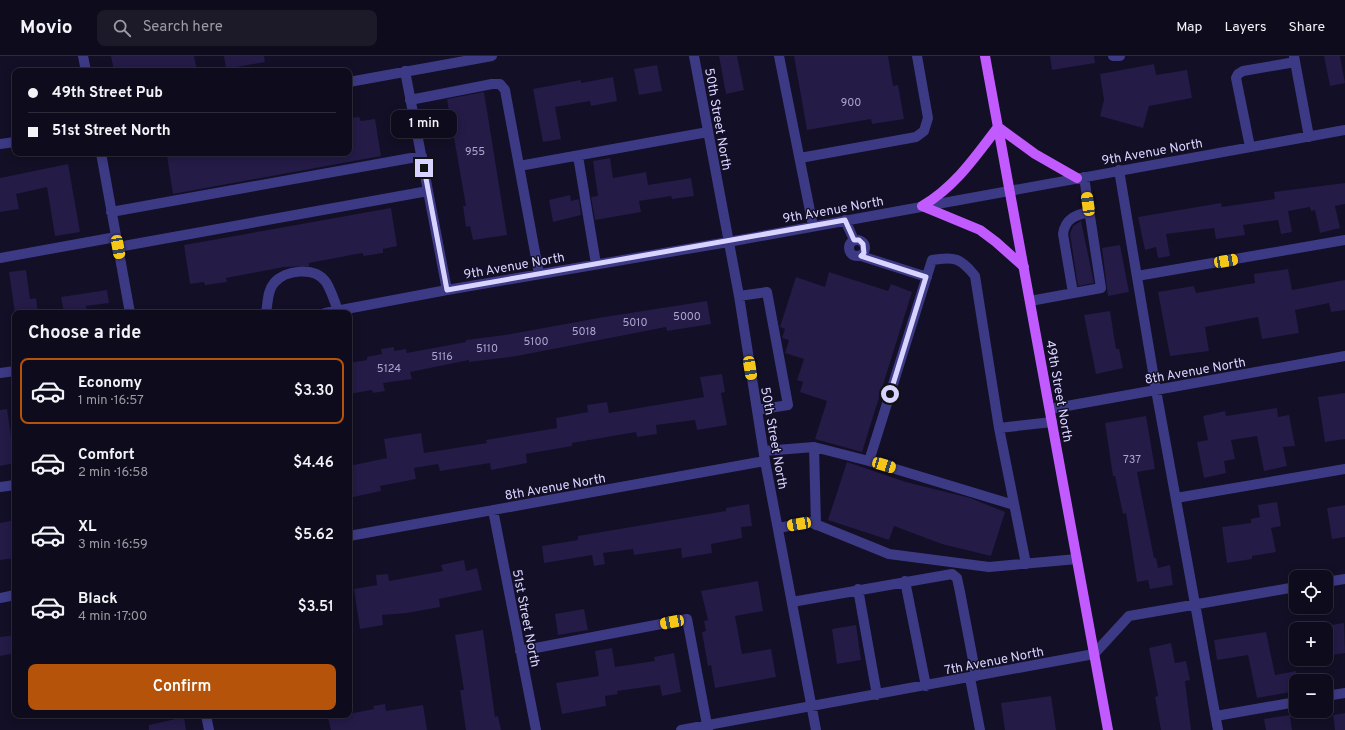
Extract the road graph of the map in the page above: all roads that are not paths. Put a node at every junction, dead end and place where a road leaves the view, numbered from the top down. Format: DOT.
graph roads {
  1 [pos="83,56"];
  2 [pos="492,56"];
  3 [pos="694,56"];
  4 [pos="779,56"];
  5 [pos="917,56"];
  6 [pos="985,56"];
  7 [pos="1113,56"];
  8 [pos="1120,56"];
  9 [pos="1295,59"];
  10 [pos="85,68"];
  11 [pos="405,72"];
  12 [pos="352,81"];
  13 [pos="410,100"];
  14 [pos="998,127"];
  15 [pos="1345,130"];
  16 [pos="708,132"];
  17 [pos="1309,137"];
  18 [pos="12,142"];
  19 [pos="0,144"];
  20 [pos="1250,147"];
  21 [pos="102,156"];
  22 [pos="422,156"];
  23 [pos="578,156"];
  24 [pos="800,158"];
  25 [pos="519,166"];
  26 [pos="1119,170"];
  27 [pos="1080,177"];
  28 [pos="1010,190"];
  29 [pos="428,192"];
  30 [pos="922,206"];
  31 [pos="112,212"];
  32 [pos="1089,212"];
  33 [pos="845,220"];
  34 [pos="813,226"];
  35 [pos="1345,240"];
  36 [pos="117,242"];
  37 [pos="728,242"];
  38 [pos="0,258"];
  39 [pos="596,264"];
  40 [pos="1024,267"];
  41 [pos="539,274"];
  42 [pos="1137,276"];
  43 [pos="926,277"];
  44 [pos="447,290"];
  45 [pos="1073,293"];
  46 [pos="739,296"];
  47 [pos="1030,301"];
  48 [pos="129,310"];
  49 [pos="266,310"];
  50 [pos="338,310"];
  51 [pos="1345,356"];
  52 [pos="12,371"];
  53 [pos="0,373"];
  54 [pos="1156,390"];
  55 [pos="1050,409"];
  56 [pos="757,410"];
  57 [pos="1052,422"];
  58 [pos="999,428"];
  59 [pos="814,447"];
  60 [pos="765,456"];
  61 [pos="869,461"];
  62 [pos="1345,469"];
  63 [pos="12,485"];
  64 [pos="0,487"];
  65 [pos="1176,498"];
  66 [pos="1014,505"];
  67 [pos="493,510"];
  68 [pos="816,525"];
  69 [pos="778,528"];
  70 [pos="352,535"];
  71 [pos="1077,559"];
  72 [pos="1026,564"];
  73 [pos="1345,579"];
  74 [pos="905,581"];
  75 [pos="1333,581"];
  76 [pos="1289,588"];
  77 [pos="858,590"];
  78 [pos="12,596"];
  79 [pos="0,598"];
  80 [pos="792,602"];
  81 [pos="1195,605"];
  82 [pos="520,651"];
  83 [pos="1094,654"];
  84 [pos="973,677"];
  85 [pos="926,686"];
  86 [pos="1345,693"];
  87 [pos="877,695"];
  88 [pos="1333,695"];
  89 [pos="1289,703"];
  90 [pos="812,707"];
  91 [pos="1216,716"];
  92 [pos="207,718"];
  93 [pos="708,728"];
  94 [pos="209,730"];
  95 [pos="536,730"];
  96 [pos="681,730"];
  97 [pos="816,730"];
  98 [pos="980,730"];
  99 [pos="1108,730"];
  100 [pos="1218,730"];
  1 -- 10 [label="street"];
  2 -- 11 [label="street"];
  3 -- 16 [label="street, 50th Street North"];
  4 -- 24 [label="street"];
  5 -- 24 [label="street"];
  6 -- 14 [label="main road, 49th Street North"];
  7 -- 8 [label="street"];
  9 -- 17 [label="street"];
  9 -- 20 [label="street"];
  11 -- 12 [label="street"];
  11 -- 13 [label="street"];
  13 -- 22 [label="street"];
  13 -- 25 [label="street"];
  14 -- 27 [label="main road"];
  14 -- 28 [label="main road, 49th Street North"];
  14 -- 30 [label="main road"];
  15 -- 17 [label="street, 9th Avenue North"];
  16 -- 23 [label="street"];
  16 -- 37 [label="street, 50th Street North"];
  17 -- 20 [label="street, 9th Avenue North"];
  18 -- 19 [label="street"];
  20 -- 26 [label="street, 9th Avenue North"];
  21 -- 31 [label="street"];
  22 -- 29 [label="street"];
  22 -- 31 [label="street"];
  23 -- 25 [label="street"];
  23 -- 39 [label="street"];
  24 -- 34 [label="street"];
  25 -- 41 [label="street"];
  26 -- 27 [label="street, 9th Avenue North"];
  26 -- 42 [label="street"];
  27 -- 28 [label="street, 9th Avenue North"];
  27 -- 32 [label="street"];
  28 -- 30 [label="street, 9th Avenue North"];
  28 -- 40 [label="main road, 49th Street North"];
  29 -- 36 [label="street"];
  29 -- 44 [label="street"];
  30 -- 33 [label="street, 9th Avenue North"];
  30 -- 40 [label="main road"];
  31 -- 36 [label="street"];
  32 -- 45 [label="street"];
  32 -- 45 [label="street"];
  33 -- 34 [label="street, 9th Avenue North"];
  33 -- 43 [label="street"];
  34 -- 37 [label="street, 9th Avenue North"];
  35 -- 42 [label="street"];
  36 -- 38 [label="street"];
  36 -- 48 [label="street"];
  37 -- 39 [label="street, 9th Avenue North"];
  37 -- 46 [label="street, 50th Street North"];
  39 -- 41 [label="street, 9th Avenue North"];
  40 -- 47 [label="main road, 49th Street North"];
  41 -- 44 [label="street, 9th Avenue North"];
  42 -- 54 [label="street"];
  43 -- 58 [label="street"];
  43 -- 61 [label="street"];
  44 -- 50 [label="street, 9th Avenue North"];
  45 -- 47 [label="street"];
  46 -- 56 [label="street, 50th Street North"];
  46 -- 56 [label="street"];
  47 -- 55 [label="main road, 49th Street North"];
  49 -- 50 [label="street"];
  51 -- 54 [label="street, 8th Avenue North"];
  52 -- 53 [label="street"];
  54 -- 55 [label="street, 8th Avenue North"];
  54 -- 65 [label="street"];
  55 -- 57 [label="main road, 49th Street North"];
  56 -- 60 [label="street, 50th Street North"];
  57 -- 58 [label="street"];
  57 -- 71 [label="main road, 49th Street North"];
  58 -- 66 [label="street"];
  59 -- 60 [label="street, 8th Avenue North"];
  59 -- 61 [label="street, 8th Avenue North"];
  59 -- 68 [label="street"];
  60 -- 67 [label="street, 8th Avenue North"];
  60 -- 69 [label="street, 50th Street North"];
  61 -- 66 [label="street, 8th Avenue North"];
  62 -- 65 [label="street"];
  63 -- 64 [label="street"];
  65 -- 81 [label="street"];
  66 -- 72 [label="street"];
  67 -- 70 [label="street, 8th Avenue North"];
  67 -- 82 [label="street, 51st Street North"];
  68 -- 69 [label="street"];
  68 -- 72 [label="street"];
  69 -- 80 [label="street, 50th Street North"];
  71 -- 72 [label="street"];
  71 -- 83 [label="main road, 49th Street North"];
  73 -- 75 [label="street"];
  74 -- 77 [label="street"];
  74 -- 84 [label="street"];
  74 -- 85 [label="street"];
  76 -- 81 [label="street"];
  77 -- 80 [label="street"];
  77 -- 87 [label="street"];
  78 -- 79 [label="street"];
  80 -- 90 [label="street, 50th Street North"];
  81 -- 83 [label="street"];
  81 -- 91 [label="street"];
  82 -- 93 [label="street"];
  82 -- 95 [label="street, 51st Street North"];
  83 -- 84 [label="street, 7th Avenue North"];
  83 -- 99 [label="main road, 49th Street North"];
  84 -- 85 [label="street, 7th Avenue North"];
  84 -- 98 [label="street"];
  85 -- 87 [label="street, 7th Avenue North"];
  86 -- 88 [label="street"];
  87 -- 90 [label="street, 7th Avenue North"];
  89 -- 91 [label="street"];
  90 -- 93 [label="street, 7th Avenue North"];
  90 -- 97 [label="street, 50th Street North"];
  91 -- 100 [label="street"];
  92 -- 94 [label="street"];
  93 -- 96 [label="street, 7th Avenue North"];
}
